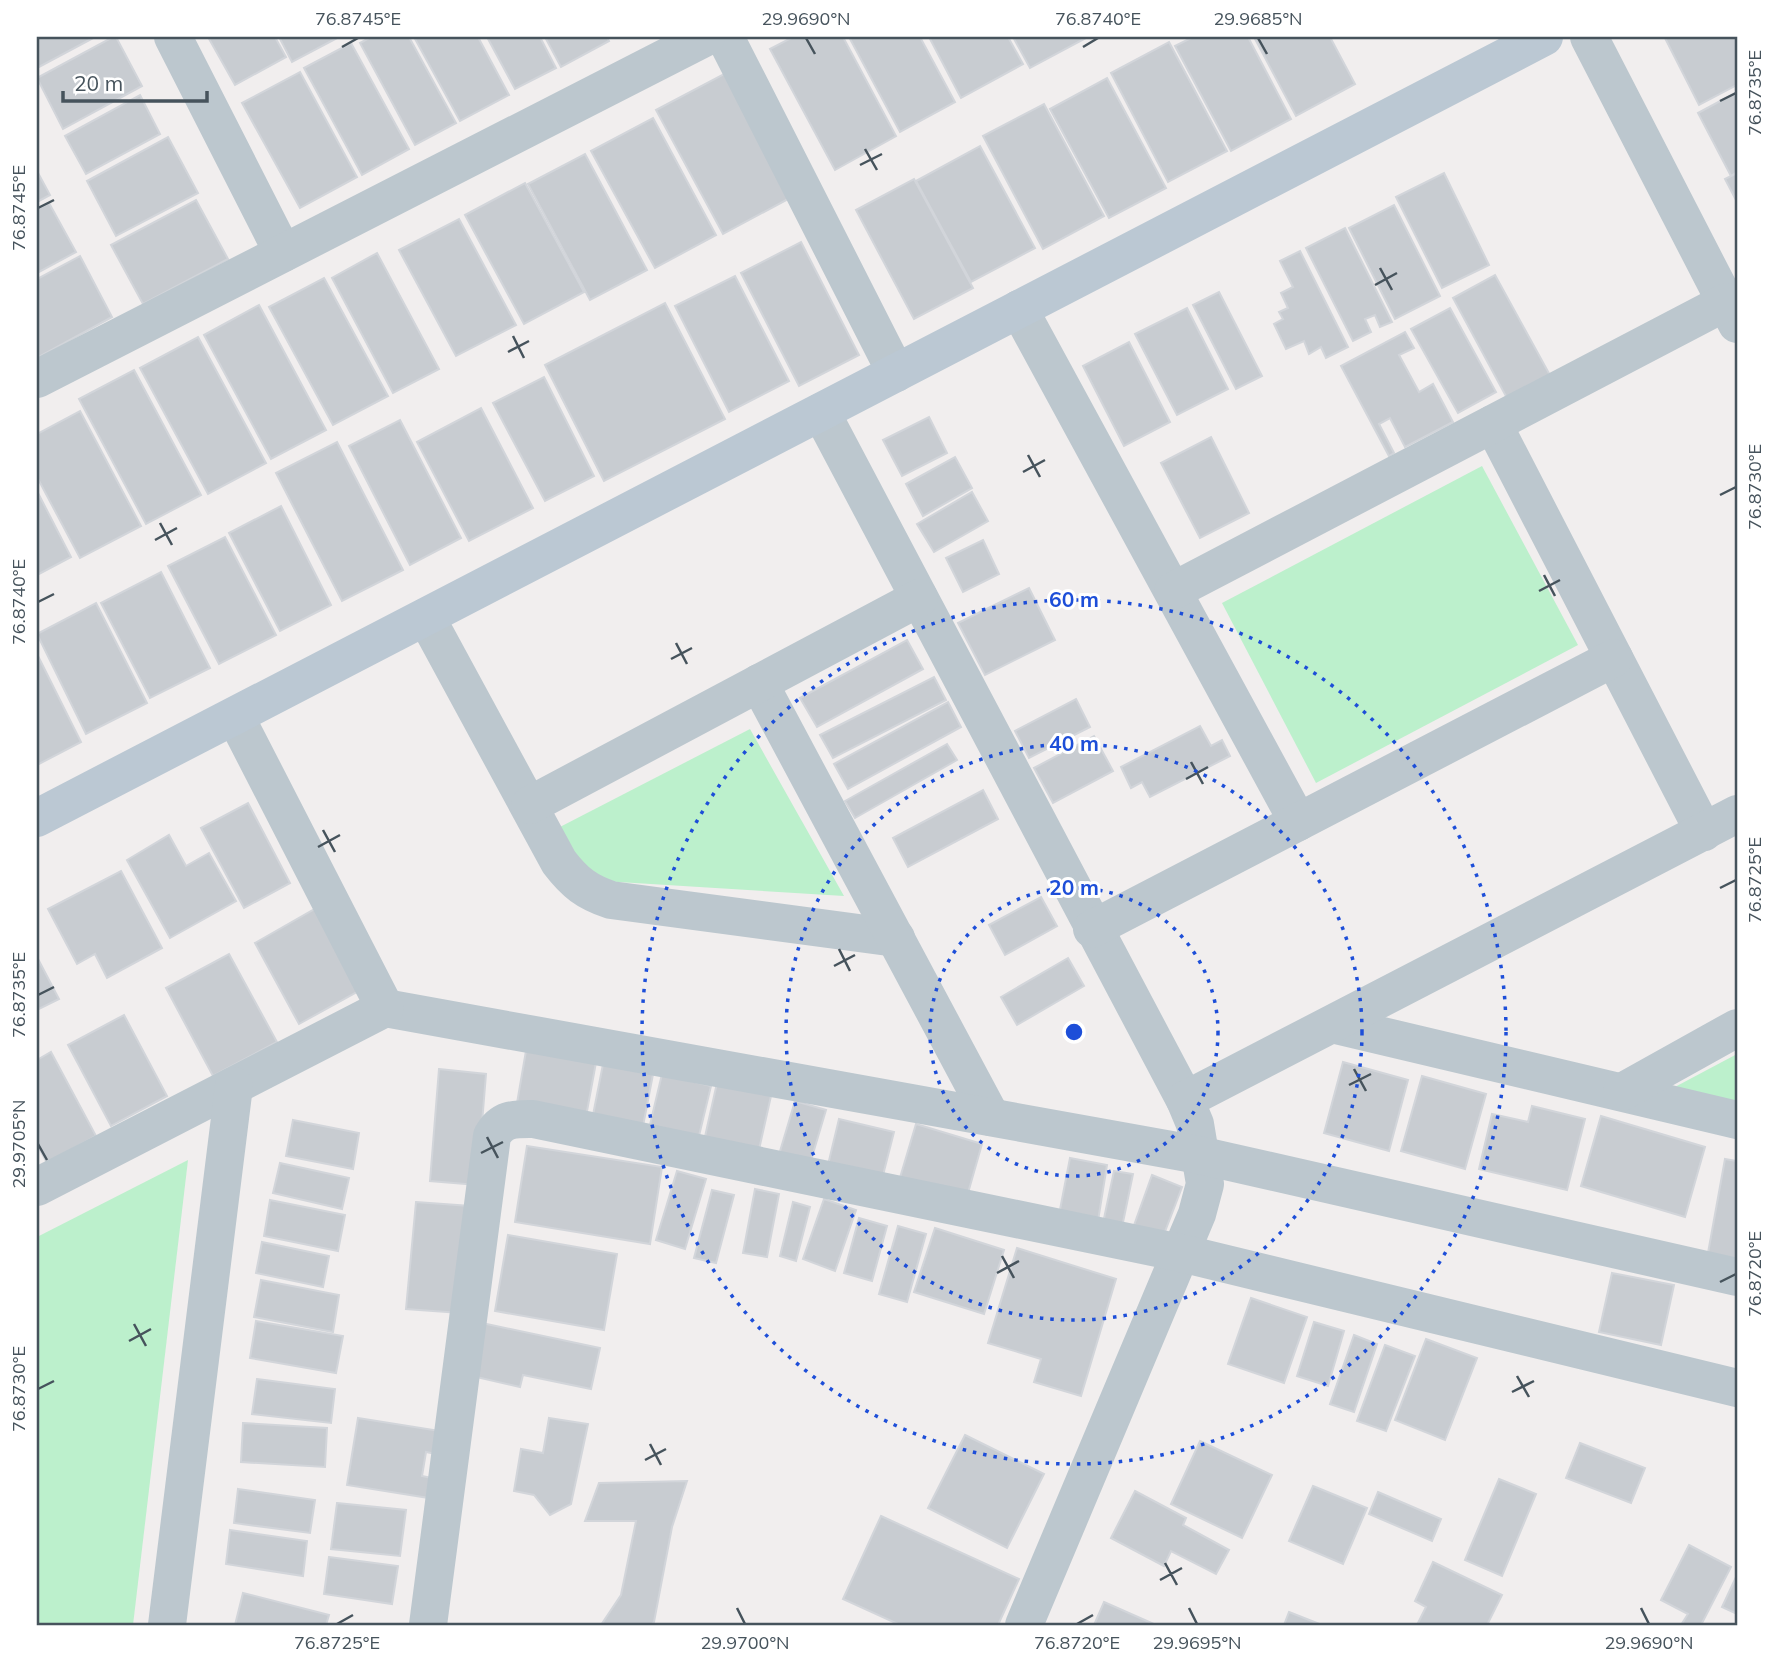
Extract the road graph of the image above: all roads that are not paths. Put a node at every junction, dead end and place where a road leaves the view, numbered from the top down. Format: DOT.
graph roads {
  1 [pos="173,37"];
  2 [pos="706,37"];
  3 [pos="725,37"];
  4 [pos="1544,37"];
  5 [pos="1589,37"];
  6 [pos="283,253"];
  7 [pos="1019,309"];
  8 [pos="1732,313"];
  9 [pos="896,373"];
  10 [pos="37,379"];
  11 [pos="821,412"];
  12 [pos="1493,424"];
  13 [pos="1173,591"];
  14 [pos="919,598"];
  15 [pos="426,617"];
  16 [pos="1614,658"];
  17 [pos="759,683"];
  18 [pos="234,716"];
  19 [pos="530,805"];
  20 [pos="1737,814"];
  21 [pos="37,818"];
  22 [pos="1298,822"];
  23 [pos="1704,832"];
  24 [pos="1092,929"];
  25 [pos="896,938"];
  26 [pos="385,1008"];
  27 [pos="1336,1025"];
  28 [pos="1737,1028"];
  29 [pos="234,1086"];
  30 [pos="1622,1093"];
  31 [pos="1185,1100"];
  32 [pos="991,1117"];
  33 [pos="1737,1120"];
  34 [pos="1199,1155"];
  35 [pos="37,1187"];
  36 [pos="1181,1254"];
  37 [pos="1737,1277"];
  38 [pos="1737,1388"];
  39 [pos="167,1625"];
  40 [pos="428,1625"];
  41 [pos="1024,1625"];
  1 -- 6 [label="street"];
  2 -- 6 [label="street"];
  3 -- 9 [label="street"];
  4 -- 7 [label="street"];
  5 -- 8 [label="street"];
  6 -- 10 [label="street"];
  7 -- 9 [label="street"];
  7 -- 13 [label="street"];
  8 -- 12 [label="street"];
  9 -- 11 [label="street"];
  11 -- 14 [label="street"];
  11 -- 15 [label="street"];
  12 -- 13 [label="street"];
  12 -- 16 [label="street"];
  13 -- 22 [label="street"];
  14 -- 17 [label="street"];
  14 -- 24 [label="street"];
  15 -- 18 [label="street"];
  15 -- 19 [label="street"];
  16 -- 22 [label="street"];
  16 -- 23 [label="street"];
  17 -- 19 [label="street"];
  17 -- 25 [label="street"];
  18 -- 21 [label="street"];
  18 -- 26 [label="street"];
  19 -- 25 [label="street"];
  20 -- 23 [label="street"];
  22 -- 24 [label="street"];
  23 -- 27 [label="street"];
  24 -- 31 [label="street"];
  25 -- 32 [label="street"];
  26 -- 29 [label="street"];
  26 -- 32 [label="street"];
  27 -- 30 [label="street"];
  27 -- 31 [label="street"];
  28 -- 30 [label="street"];
  29 -- 35 [label="street"];
  29 -- 39 [label="street"];
  30 -- 33 [label="street"];
  31 -- 34 [label="street"];
  32 -- 34 [label="street"];
  34 -- 36 [label="street"];
  34 -- 37 [label="street"];
  36 -- 38 [label="street"];
  36 -- 40 [label="street"];
  36 -- 41 [label="street"];
}
